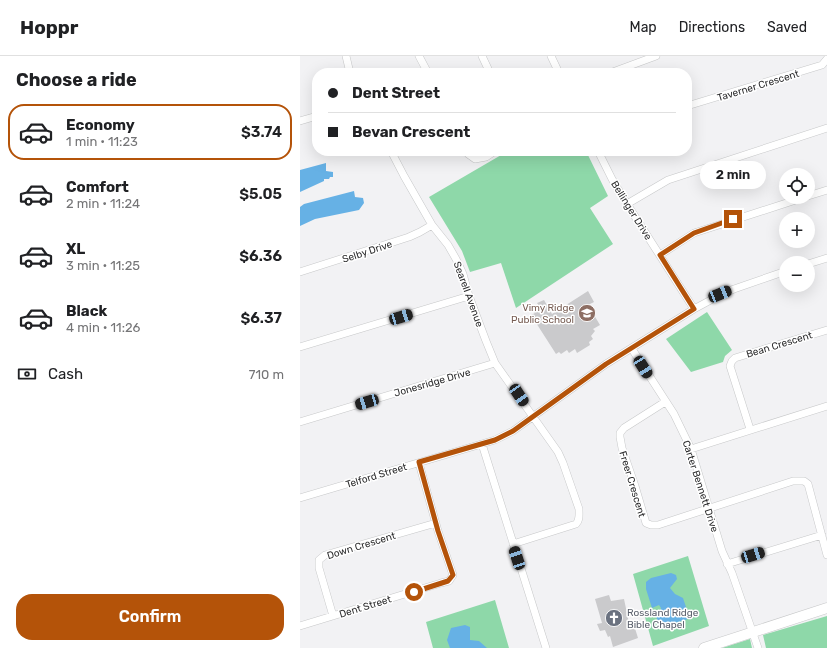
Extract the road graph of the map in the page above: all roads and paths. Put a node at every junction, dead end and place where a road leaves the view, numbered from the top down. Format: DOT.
graph roads {
  1 [pos="346,56"];
  2 [pos="419,56"];
  3 [pos="482,56"];
  4 [pos="551,56"];
  5 [pos="656,56"];
  6 [pos="827,59"];
  7 [pos="349,68"];
  8 [pos="425,68"];
  9 [pos="488,68"];
  10 [pos="557,68"];
  11 [pos="624,68"];
  12 [pos="692,104"];
  13 [pos="312,117"];
  14 [pos="300,121"];
  15 [pos="827,128"];
  16 [pos="394,156"];
  17 [pos="471,156"];
  18 [pos="488,156"];
  19 [pos="601,156"];
  20 [pos="827,190"];
  21 [pos="815,194"];
  22 [pos="627,204"];
  23 [pos="782,204"];
  24 [pos="432,225"];
  25 [pos="660,255"];
  26 [pos="827,258"];
  27 [pos="815,262"];
  28 [pos="300,272"];
  29 [pos="779,273"];
  30 [pos="470,296"];
  31 [pos="694,309"];
  32 [pos="827,330"];
  33 [pos="300,347"];
  34 [pos="632,349"];
  35 [pos="495,363"];
  36 [pos="665,402"];
  37 [pos="827,406"];
  38 [pos="533,417"];
  39 [pos="300,422"];
  40 [pos="750,429"];
  41 [pos="482,444"];
  42 [pos="691,449"];
  43 [pos="419,462"];
  44 [pos="300,498"];
  45 [pos="709,509"];
  46 [pos="436,522"];
  47 [pos="822,535"];
  48 [pos="513,544"];
  49 [pos="827,554"];
  50 [pos="727,564"];
  51 [pos="827,608"];
  52 [pos="333,616"];
  53 [pos="300,626"];
  54 [pos="753,632"];
  55 [pos="546,648"];
  56 [pos="704,648"];
  57 [pos="758,648"];
  1 -- 7 [label="street"];
  2 -- 8 [label="street"];
  3 -- 9 [label="street"];
  4 -- 10 [label="street"];
  5 -- 11 [label="street"];
  6 -- 12 [label="street, Taverner Crescent"];
  13 -- 14 [label="street"];
  15 -- 22 [label="street"];
  16 -- 24 [label="street, Searell Avenue"];
  17 -- 18 [label="street"];
  19 -- 22 [label="street, Bellinger Drive"];
  20 -- 21 [label="street"];
  22 -- 25 [label="street, Bellinger Drive"];
  23 -- 25 [label="street"];
  24 -- 28 [label="street, Selby Drive"];
  24 -- 30 [label="street, Searell Avenue"];
  25 -- 31 [label="street, Bellinger Drive"];
  26 -- 27 [label="street"];
  29 -- 31 [label="street, Telford Street"];
  30 -- 33 [label="street"];
  30 -- 35 [label="street, Searell Avenue"];
  31 -- 34 [label="street, Telford Street"];
  32 -- 40 [label="street, Bean Crescent"];
  34 -- 36 [label="street, Carter Bennett Drive"];
  34 -- 38 [label="street, Telford Street"];
  35 -- 38 [label="street, Searell Avenue"];
  35 -- 39 [label="street, Jonesridge Drive"];
  36 -- 42 [label="street, Carter Bennett Drive"];
  36 -- 45 [label="street, Freer Crescent"];
  37 -- 40 [label="street"];
  38 -- 41 [label="street, Telford Street"];
  38 -- 48 [label="street, Searell Avenue"];
  40 -- 42 [label="street"];
  41 -- 43 [label="street, Telford Street"];
  41 -- 48 [label="street"];
  42 -- 45 [label="street, Carter Bennett Drive"];
  43 -- 44 [label="street, Telford Street"];
  43 -- 46 [label="street, Dent Street"];
  45 -- 47 [label="street"];
  45 -- 50 [label="street, Carter Bennett Drive"];
  46 -- 52 [label="street, Down Crescent"];
  46 -- 52 [label="street, Dent Street"];
  47 -- 49 [label="street"];
  47 -- 50 [label="street"];
  48 -- 55 [label="street"];
  50 -- 54 [label="street, Carter Bennett Drive"];
  51 -- 54 [label="main road"];
  52 -- 53 [label="street, Dent Street"];
  54 -- 56 [label="main road"];
  54 -- 57 [label="street, Carter Bennett Drive"];
}
